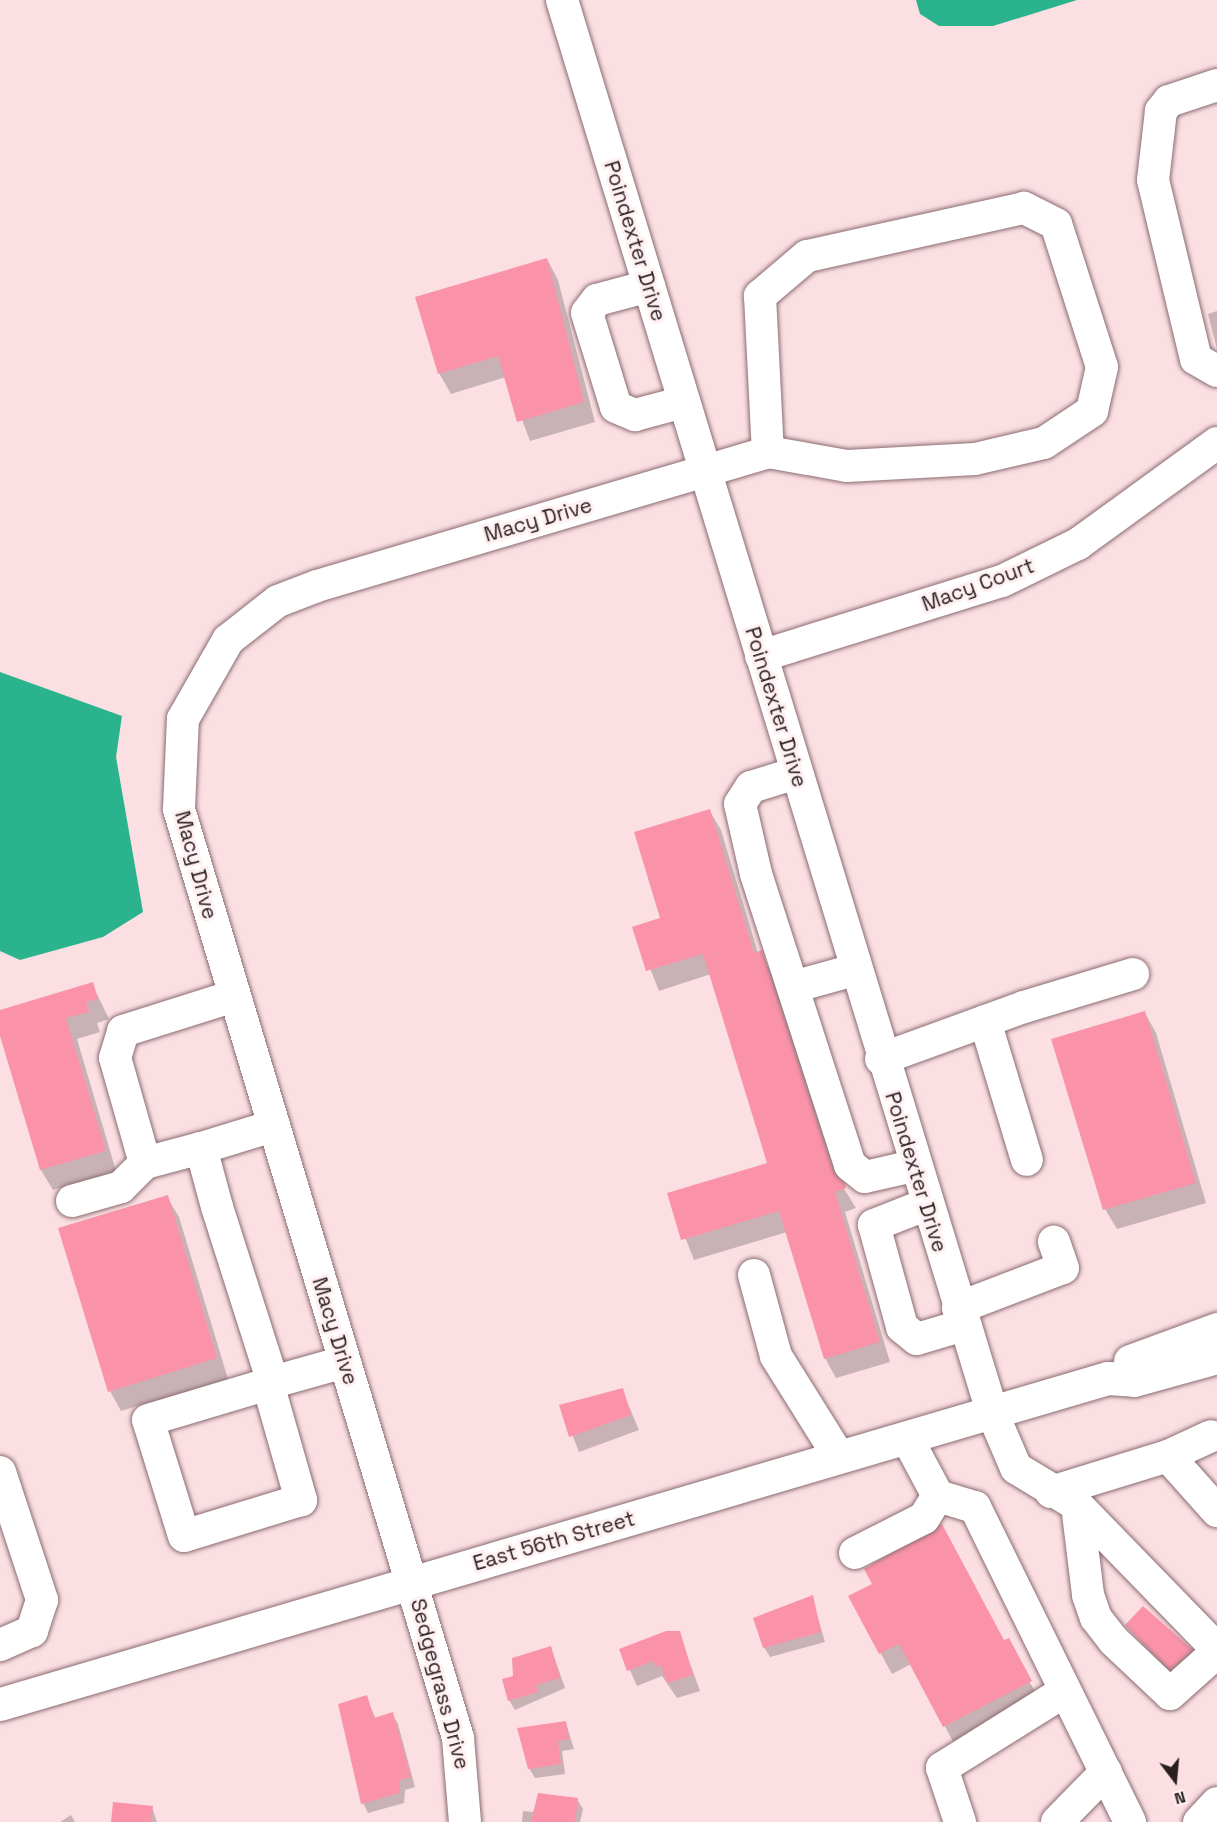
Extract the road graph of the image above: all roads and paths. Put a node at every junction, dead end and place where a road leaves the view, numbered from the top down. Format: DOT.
graph roads {
  1 [pos="562,0"];
  2 [pos="1217,85"];
  3 [pos="649,286"];
  4 [pos="1217,371"];
  5 [pos="684,402"];
  6 [pos="1217,443"];
  7 [pos="768,452"];
  8 [pos="705,472"];
  9 [pos="761,656"];
  10 [pos="796,773"];
  11 [pos="855,970"];
  12 [pos="1133,974"];
  13 [pos="793,987"];
  14 [pos="234,996"];
  15 [pos="985,1021"];
  16 [pos="881,1059"];
  17 [pos="273,1126"];
  18 [pos="201,1148"];
  19 [pos="1027,1160"];
  20 [pos="145,1163"];
  21 [pos="913,1166"];
  22 [pos="72,1201"];
  23 [pos="925,1205"];
  24 [pos="1054,1242"];
  25 [pos="754,1275"];
  26 [pos="961,1316"];
  27 [pos="1217,1329"];
  28 [pos="1217,1357"];
  29 [pos="344,1362"];
  30 [pos="1108,1378"];
  31 [pos="271,1383"];
  32 [pos="992,1412"];
  33 [pos="1211,1436"];
  34 [pos="907,1438"];
  35 [pos="1168,1456"];
  36 [pos="839,1457"];
  37 [pos="0,1472"];
  38 [pos="938,1496"];
  39 [pos="1064,1498"];
  40 [pos="1216,1508"];
  41 [pos="855,1553"];
  42 [pos="1089,1578"];
  43 [pos="413,1583"];
  44 [pos="0,1645"];
  45 [pos="1215,1648"];
  46 [pos="1065,1691"];
  47 [pos="0,1704"];
  48 [pos="1106,1772"];
  49 [pos="1217,1803"];
  50 [pos="465,1822"];
  51 [pos="960,1822"];
  52 [pos="1057,1822"];
  53 [pos="1130,1822"];
  54 [pos="1199,1822"];
  1 -- 3 [label="street, Poindexter Drive"];
  2 -- 4 [label="street"];
  3 -- 5 [label="street, Poindexter Drive"];
  3 -- 5 [label="street"];
  5 -- 8 [label="street, Poindexter Drive"];
  6 -- 9 [label="street, Macy Court"];
  7 -- 7 [label="street"];
  7 -- 8 [label="street, Macy Drive"];
  8 -- 9 [label="street, Poindexter Drive"];
  8 -- 14 [label="street, Macy Drive"];
  9 -- 10 [label="street, Poindexter Drive"];
  10 -- 11 [label="street, Poindexter Drive"];
  10 -- 13 [label="street"];
  11 -- 13 [label="street"];
  11 -- 16 [label="street, Poindexter Drive"];
  12 -- 15 [label="street"];
  13 -- 21 [label="street"];
  14 -- 17 [label="street, Macy Drive"];
  14 -- 20 [label="street"];
  15 -- 16 [label="street"];
  15 -- 19 [label="street"];
  16 -- 21 [label="street, Poindexter Drive"];
  17 -- 18 [label="street"];
  17 -- 29 [label="street, Macy Drive"];
  18 -- 20 [label="street"];
  18 -- 31 [label="street"];
  20 -- 22 [label="street"];
  21 -- 23 [label="street, Poindexter Drive"];
  23 -- 26 [label="street, Poindexter Drive"];
  23 -- 26 [label="street"];
  24 -- 26 [label="street"];
  25 -- 36 [label="street"];
  26 -- 32 [label="street, Poindexter Drive"];
  27 -- 30 [label="main road, East 56th Street"];
  28 -- 30 [label="main road, East 56th Street"];
  29 -- 31 [label="street"];
  29 -- 43 [label="street, Macy Drive"];
  30 -- 32 [label="main road, East 56th Street"];
  31 -- 31 [label="street"];
  32 -- 34 [label="main road, East 56th Street"];
  32 -- 39 [label="street, Poindexter Drive"];
  33 -- 35 [label="street"];
  34 -- 36 [label="main road, East 56th Street"];
  34 -- 38 [label="street"];
  35 -- 39 [label="street"];
  35 -- 40 [label="street"];
  36 -- 43 [label="main road, East 56th Street"];
  37 -- 44 [label="street"];
  38 -- 41 [label="street"];
  38 -- 46 [label="street"];
  39 -- 42 [label="street"];
  39 -- 45 [label="street, Poindexter Drive"];
  42 -- 45 [label="street"];
  42 -- 45 [label="street"];
  43 -- 47 [label="main road, East 56th Street"];
  43 -- 50 [label="street, Sedgegrass Drive"];
  46 -- 48 [label="street"];
  46 -- 51 [label="street"];
  48 -- 52 [label="street"];
  48 -- 53 [label="street"];
  49 -- 54 [label="main road"];
}
